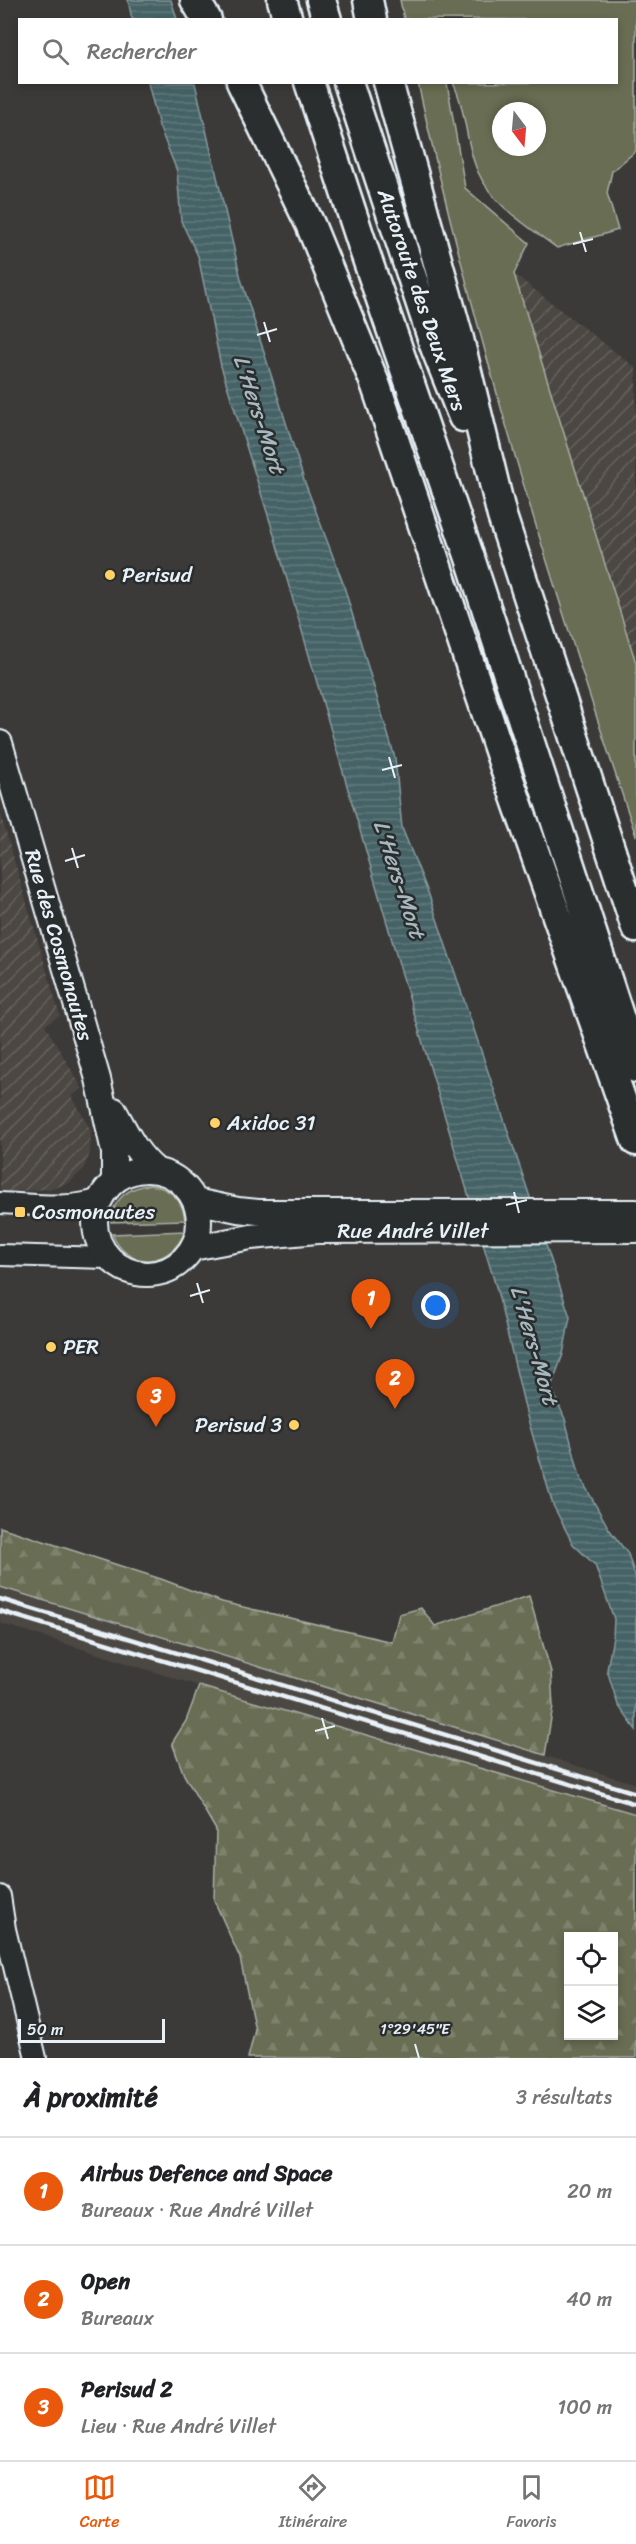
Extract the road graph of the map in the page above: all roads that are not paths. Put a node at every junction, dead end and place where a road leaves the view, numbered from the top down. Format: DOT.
graph roads {
  1 [pos="195,0"];
  2 [pos="282,0"];
  3 [pos="321,0"];
  4 [pos="368,0"];
  5 [pos="387,0"];
  6 [pos="206,18"];
  7 [pos="287,18"];
  8 [pos="326,18"];
  9 [pos="372,18"];
  10 [pos="390,18"];
  11 [pos="242,84"];
  12 [pos="310,84"];
  13 [pos="349,84"];
  14 [pos="389,84"];
  15 [pos="402,84"];
  16 [pos="417,185"];
  17 [pos="502,516"];
  18 [pos="0,742"];
  19 [pos="636,928"];
  20 [pos="636,1068"];
  21 [pos="98,1079"];
  22 [pos="636,1140"];
  23 [pos="156,1170"];
  24 [pos="107,1190"];
  25 [pos="195,1201"];
  26 [pos="0,1203"];
  27 [pos="636,1212"];
  28 [pos="421,1220"];
  29 [pos="578,1221"];
  30 [pos="636,1230"];
  31 [pos="192,1248"];
  32 [pos="0,1255"];
  33 [pos="108,1258"];
  34 [pos="0,1896"];
  35 [pos="2,1930"];
  36 [pos="36,2058"];
  1 -- 6 [label="highway"];
  2 -- 7 [label="highway"];
  3 -- 8 [label="highway"];
  4 -- 9 [label="highway"];
  5 -- 10 [label="highway"];
  11 -- 22 [label="highway"];
  12 -- 20 [label="highway"];
  13 -- 17 [label="highway, Autoroute des Deux Mers"];
  14 -- 16 [label="highway"];
  15 -- 16 [label="highway"];
  16 -- 17 [label="highway"];
  17 -- 19 [label="highway"];
  18 -- 21 [label="main road, Rue des Cosmonautes"];
  21 -- 23 [label="main road, Rue des Cosmonautes"];
  21 -- 24 [label="main road, Rue des Cosmonautes"];
  23 -- 24 [label="main road"];
  23 -- 25 [label="main road"];
  24 -- 26 [label="street"];
  24 -- 33 [label="main road"];
  25 -- 28 [label="main road, Rue André Villet"];
  25 -- 31 [label="main road"];
  27 -- 29 [label="main road, Rue André Villet"];
  28 -- 29 [label="main road, Rue André Villet"];
  28 -- 31 [label="main road, Rue André Villet"];
  29 -- 30 [label="main road, Rue André Villet"];
  31 -- 33 [label="main road"];
  32 -- 33 [label="street"];
  34 -- 35 [label="street"];
  35 -- 36 [label="street"];
}
